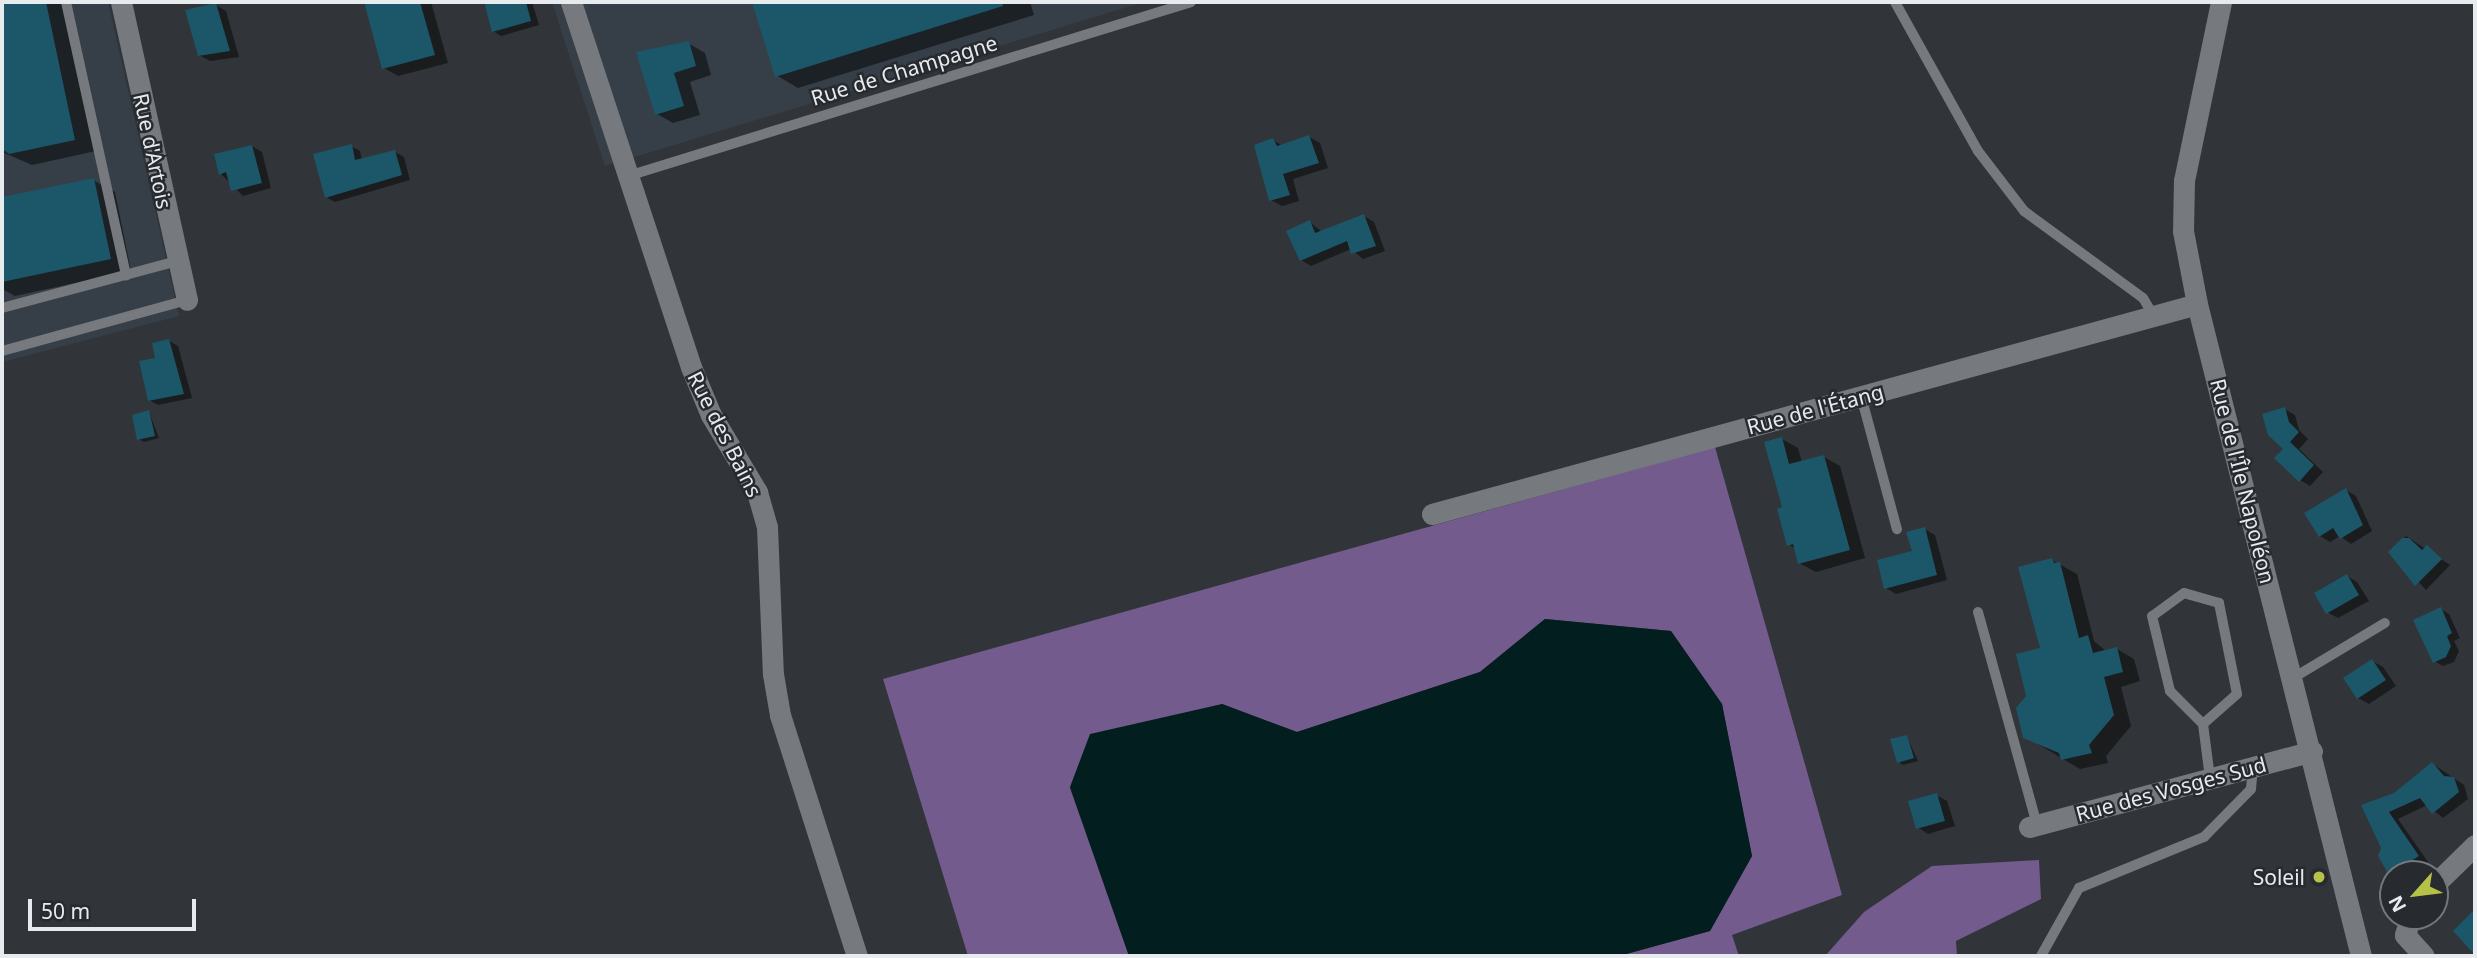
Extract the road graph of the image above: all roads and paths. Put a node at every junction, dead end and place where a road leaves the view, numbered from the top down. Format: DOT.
graph roads {
  1 [pos="66,2"];
  2 [pos="121,2"];
  3 [pos="571,2"];
  4 [pos="1191,2"];
  5 [pos="1895,2"];
  6 [pos="2221,2"];
  7 [pos="628,176"];
  8 [pos="177,261"];
  9 [pos="126,275"];
  10 [pos="187,300"];
  11 [pos="2197,303"];
  12 [pos="2,308"];
  13 [pos="2154,316"];
  14 [pos="2,351"];
  15 [pos="1861,396"];
  16 [pos="1432,514"];
  17 [pos="1898,529"];
  18 [pos="1978,612"];
  19 [pos="2385,623"];
  20 [pos="2293,678"];
  21 [pos="2203,724"];
  22 [pos="2312,751"];
  23 [pos="2253,767"];
  24 [pos="2210,778"];
  25 [pos="2033,826"];
  26 [pos="2475,845"];
  27 [pos="2449,870"];
  28 [pos="2406,930"];
  29 [pos="857,956"];
  30 [pos="2041,956"];
  31 [pos="2361,956"];
  32 [pos="2424,956"];
  1 -- 9 [label="lane"];
  2 -- 8 [label="street, Rue d'Artois"];
  3 -- 7 [label="street, Rue des Bains"];
  4 -- 7 [label="lane, Rue de Champagne"];
  5 -- 13 [label="lane"];
  6 -- 11 [label="street, Rue de l'Île Napoléon"];
  7 -- 29 [label="street, Rue des Bains"];
  8 -- 9 [label="lane"];
  8 -- 10 [label="street, Rue d'Artois"];
  9 -- 12 [label="lane"];
  10 -- 14 [label="lane"];
  11 -- 13 [label="street, Rue de l'Étang"];
  11 -- 20 [label="street, Rue de l'Île Napoléon"];
  13 -- 15 [label="street, Rue de l'Étang"];
  15 -- 16 [label="street, Rue de l'Étang"];
  15 -- 17 [label="lane"];
  18 -- 25 [label="lane"];
  19 -- 20 [label="lane"];
  20 -- 22 [label="street, Rue de l'Île Napoléon"];
  21 -- 21 [label="lane"];
  21 -- 24 [label="lane"];
  22 -- 23 [label="street, Rue des Vosges Sud"];
  22 -- 31 [label="street, Rue de l'Île Napoléon"];
  23 -- 24 [label="street, Rue des Vosges Sud"];
  23 -- 30 [label="lane"];
  24 -- 25 [label="street, Rue des Vosges Sud"];
  26 -- 27 [label="street"];
  28 -- 32 [label="street"];
}
